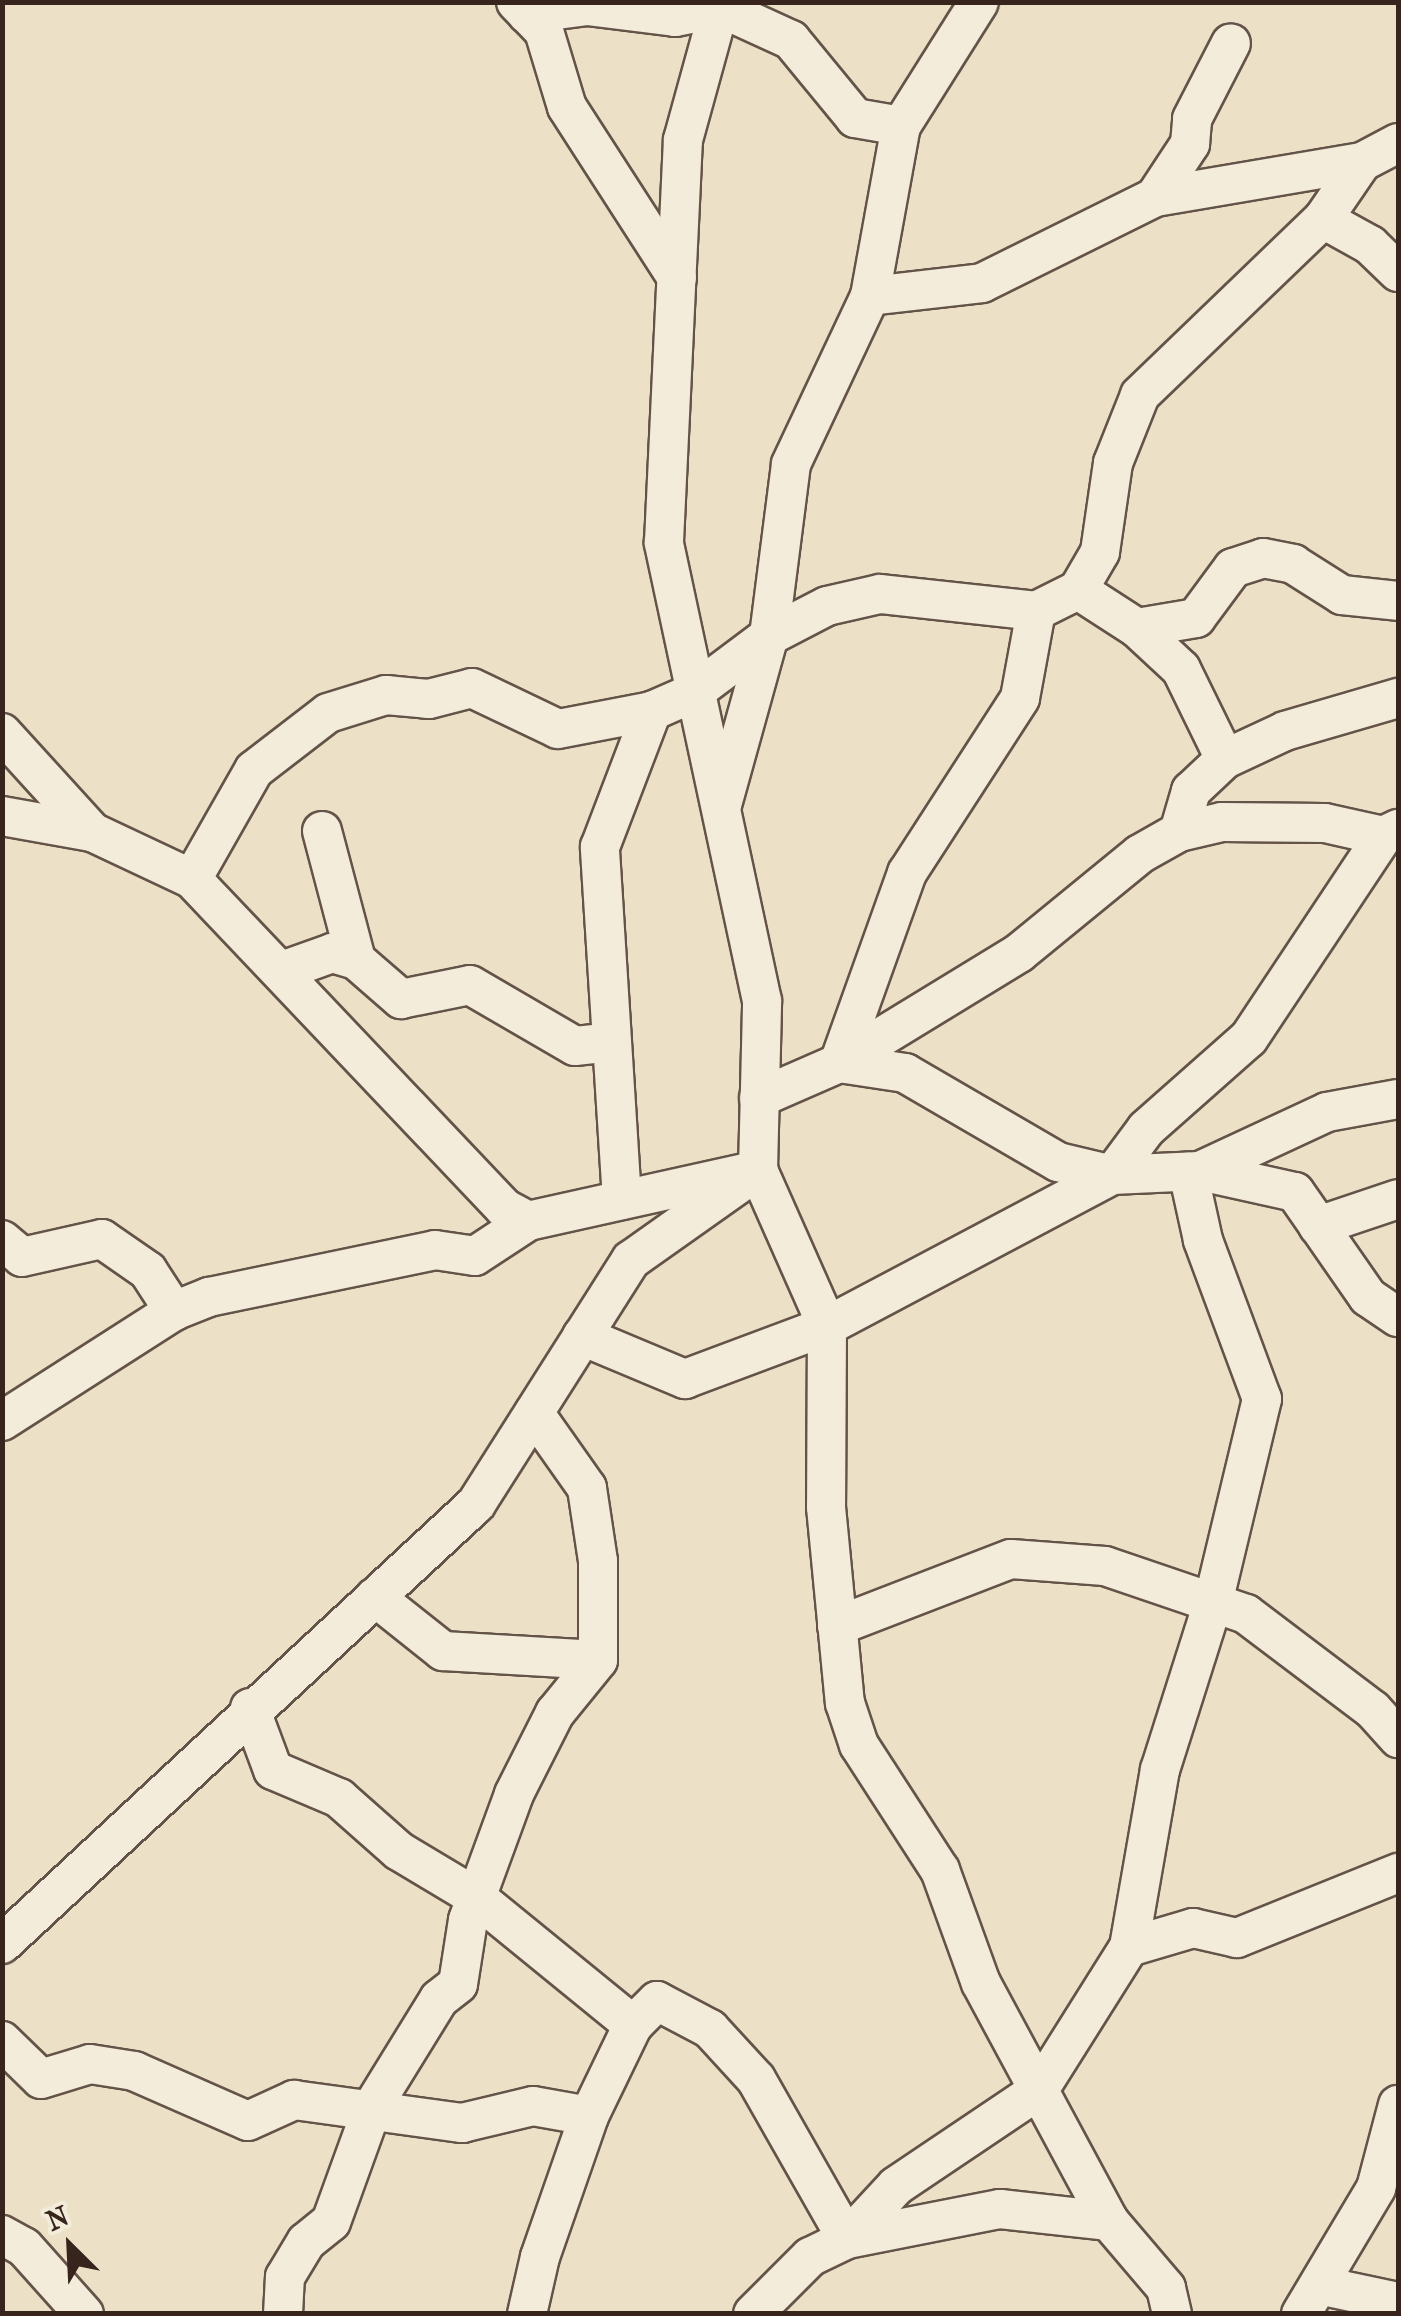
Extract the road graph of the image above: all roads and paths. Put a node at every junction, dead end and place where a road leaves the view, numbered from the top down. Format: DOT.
graph roads {
  1 [pos="978,2"];
  2 [pos="721,5"];
  3 [pos="521,8"];
  4 [pos="1231,44"];
  5 [pos="901,126"];
  6 [pos="1398,143"];
  7 [pos="1362,162"];
  8 [pos="1154,197"];
  9 [pos="1323,219"];
  10 [pos="1398,272"];
  11 [pos="677,278"];
  12 [pos="870,296"];
  13 [pos="1078,590"];
  14 [pos="1398,601"];
  15 [pos="1036,610"];
  16 [pos="1137,628"];
  17 [pos="769,636"];
  18 [pos="693,693"];
  19 [pos="1398,698"];
  20 [pos="652,711"];
  21 [pos="2,733"];
  22 [pos="1225,759"];
  23 [pos="720,812"];
  24 [pos="2,816"];
  25 [pos="322,831"];
  26 [pos="92,832"];
  27 [pos="1179,832"];
  28 [pos="1391,832"];
  29 [pos="192,879"];
  30 [pos="356,960"];
  31 [pos="282,971"];
  32 [pos="612,1042"];
  33 [pos="838,1063"];
  34 [pos="760,1098"];
  35 [pos="1398,1099"];
  36 [pos="758,1170"];
  37 [pos="1194,1172"];
  38 [pos="1112,1175"];
  39 [pos="1398,1199"];
  40 [pos="622,1200"];
  41 [pos="528,1220"];
  42 [pos="1318,1226"];
  43 [pos="2,1240"];
  44 [pos="174,1312"];
  45 [pos="1398,1317"];
  46 [pos="827,1326"];
  47 [pos="582,1336"];
  48 [pos="534,1413"];
  49 [pos="2,1421"];
  50 [pos="376,1597"];
  51 [pos="1213,1602"];
  52 [pos="837,1626"];
  53 [pos="598,1660"];
  54 [pos="250,1708"];
  55 [pos="1398,1738"];
  56 [pos="1398,1873"];
  57 [pos="476,1897"];
  58 [pos="2,1944"];
  59 [pos="1129,1948"];
  60 [pos="633,2025"];
  61 [pos="2,2041"];
  62 [pos="1039,2090"];
  63 [pos="1398,2105"];
  64 [pos="373,2106"];
  65 [pos="589,2116"];
  66 [pos="1109,2221"];
  67 [pos="2,2235"];
  68 [pos="847,2239"];
  69 [pos="1312,2300"];
  70 [pos="1398,2302"];
  71 [pos="84,2314"];
  72 [pos="282,2314"];
  73 [pos="528,2314"];
  74 [pos="753,2314"];
  75 [pos="1172,2314"];
  1 -- 5 [label="street"];
  2 -- 3 [label="street"];
  2 -- 5 [label="street"];
  2 -- 11 [label="street"];
  3 -- 11 [label="street"];
  4 -- 8 [label="street"];
  5 -- 12 [label="street"];
  6 -- 7 [label="street"];
  7 -- 8 [label="street"];
  7 -- 9 [label="street"];
  8 -- 12 [label="street"];
  9 -- 10 [label="street"];
  9 -- 13 [label="street"];
  11 -- 18 [label="street"];
  12 -- 17 [label="street"];
  13 -- 15 [label="street"];
  13 -- 16 [label="street"];
  14 -- 16 [label="street"];
  15 -- 17 [label="street"];
  15 -- 33 [label="street"];
  16 -- 22 [label="street"];
  17 -- 18 [label="street"];
  17 -- 23 [label="street"];
  18 -- 20 [label="street"];
  18 -- 23 [label="street"];
  19 -- 22 [label="street"];
  20 -- 29 [label="street"];
  20 -- 32 [label="street"];
  21 -- 26 [label="street"];
  22 -- 27 [label="street"];
  23 -- 34 [label="street"];
  24 -- 26 [label="street"];
  25 -- 30 [label="street"];
  26 -- 29 [label="street"];
  27 -- 28 [label="street"];
  27 -- 33 [label="street"];
  28 -- 38 [label="street"];
  29 -- 31 [label="street"];
  30 -- 31 [label="street"];
  30 -- 32 [label="street"];
  31 -- 41 [label="street"];
  32 -- 40 [label="street"];
  33 -- 34 [label="street"];
  33 -- 38 [label="street"];
  34 -- 36 [label="street"];
  35 -- 37 [label="street"];
  36 -- 40 [label="street"];
  36 -- 46 [label="street"];
  36 -- 47 [label="street"];
  37 -- 38 [label="street"];
  37 -- 42 [label="street"];
  37 -- 51 [label="street"];
  38 -- 46 [label="street"];
  39 -- 42 [label="street"];
  40 -- 41 [label="street"];
  41 -- 44 [label="street"];
  42 -- 45 [label="street"];
  43 -- 44 [label="street"];
  44 -- 49 [label="street"];
  46 -- 47 [label="street"];
  46 -- 52 [label="street"];
  47 -- 48 [label="street"];
  48 -- 50 [label="street"];
  48 -- 53 [label="street"];
  50 -- 53 [label="street"];
  50 -- 54 [label="street"];
  51 -- 52 [label="street"];
  51 -- 55 [label="street"];
  51 -- 59 [label="street"];
  52 -- 62 [label="street"];
  53 -- 57 [label="street"];
  54 -- 57 [label="street"];
  54 -- 58 [label="street"];
  56 -- 59 [label="street"];
  57 -- 60 [label="street"];
  57 -- 64 [label="street"];
  59 -- 62 [label="street"];
  60 -- 65 [label="street"];
  60 -- 68 [label="street"];
  61 -- 64 [label="street"];
  62 -- 66 [label="street"];
  62 -- 68 [label="street"];
  63 -- 69 [label="street"];
  64 -- 65 [label="street"];
  64 -- 72 [label="street"];
  65 -- 73 [label="street"];
  66 -- 68 [label="street"];
  66 -- 75 [label="street"];
  67 -- 71 [label="street"];
  68 -- 74 [label="street"];
  69 -- 70 [label="street"];
}
